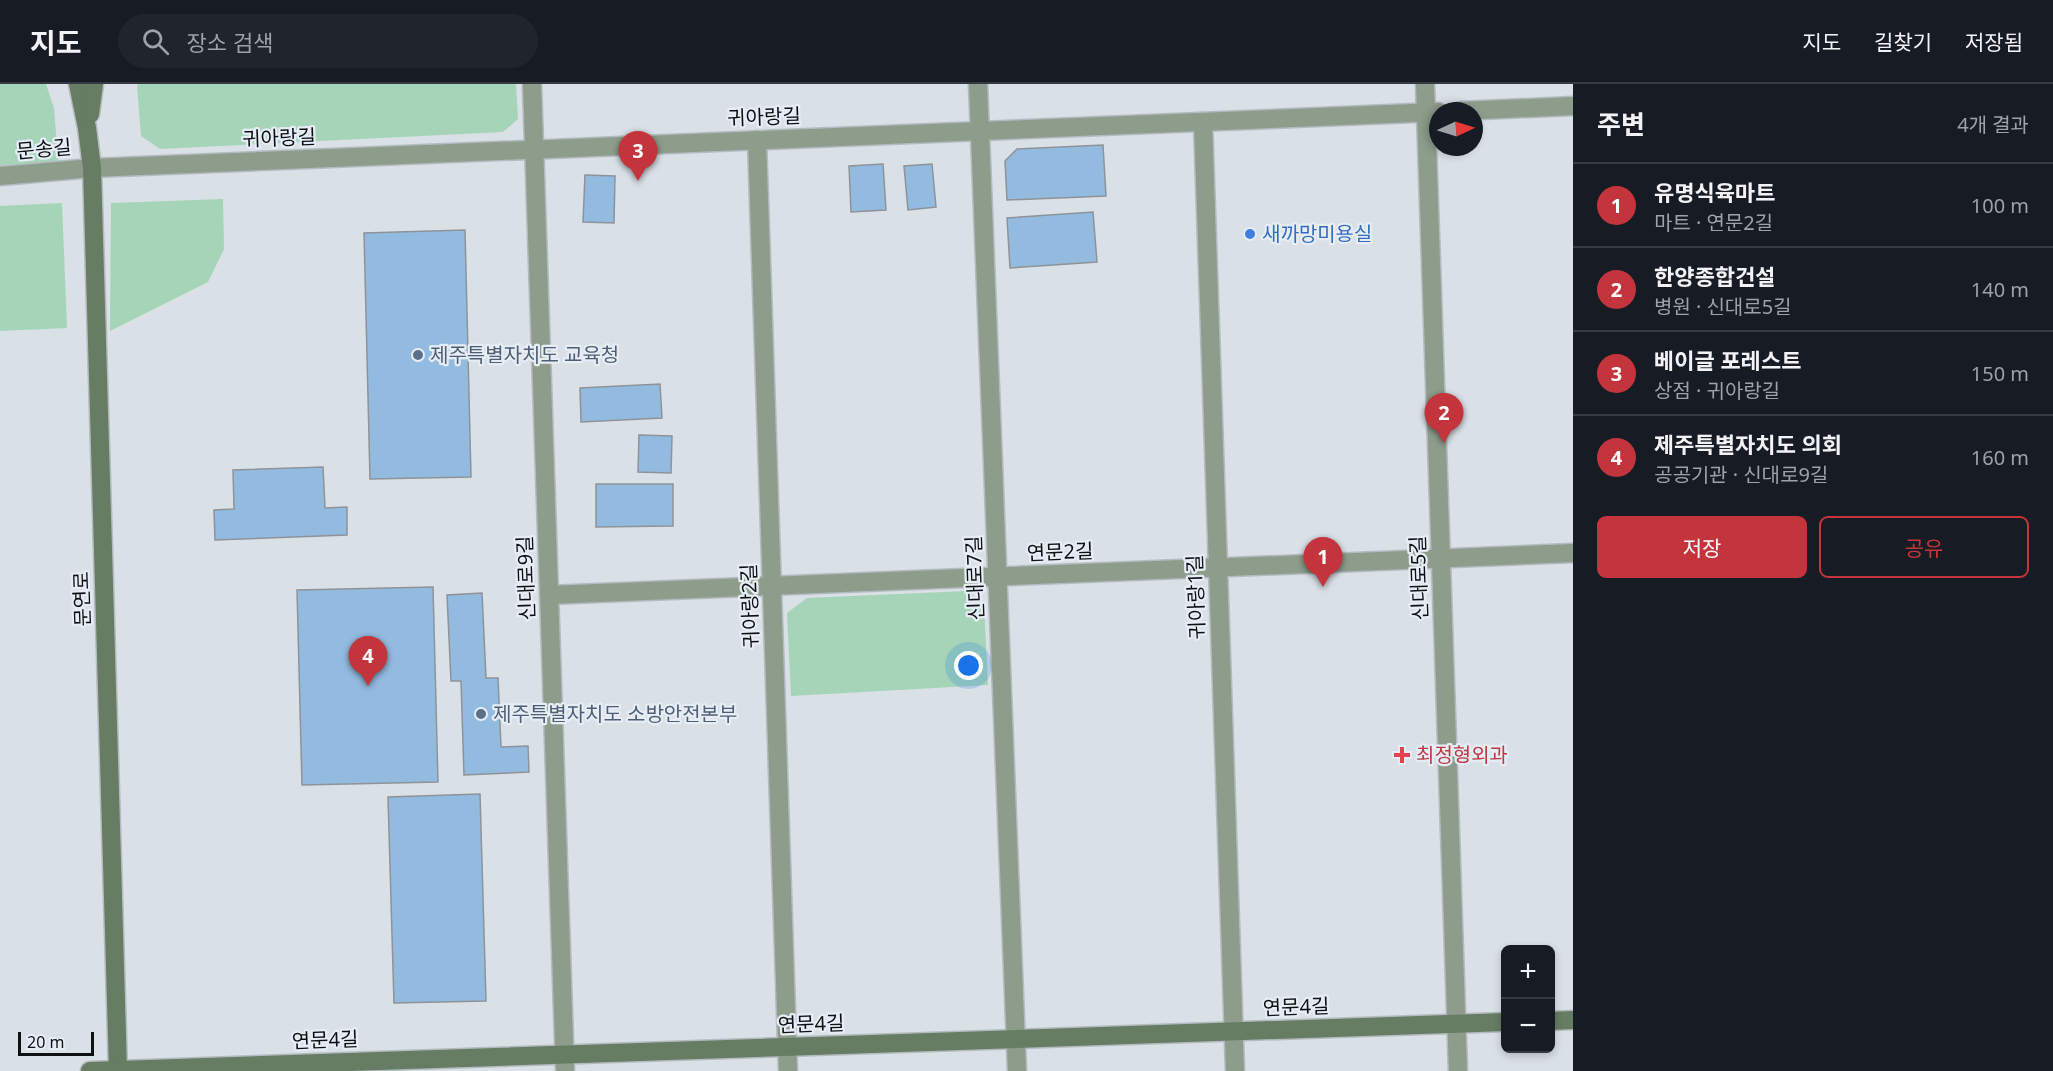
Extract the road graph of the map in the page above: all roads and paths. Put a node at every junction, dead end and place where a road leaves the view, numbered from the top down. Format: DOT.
graph roads {
  1 [pos="78,84"];
  2 [pos="94,84"];
  3 [pos="532,84"];
  4 [pos="978,84"];
  5 [pos="1425,84"];
  6 [pos="1430,102"];
  7 [pos="1573,106"];
  8 [pos="1483,110"];
  9 [pos="1429,112"];
  10 [pos="1203,122"];
  11 [pos="87,128"];
  12 [pos="980,131"];
  13 [pos="757,140"];
  14 [pos="535,150"];
  15 [pos="1433,156"];
  16 [pos="92,168"];
  17 [pos="0,176"];
  18 [pos="1573,553"];
  19 [pos="1441,559"];
  20 [pos="1218,568"];
  21 [pos="997,577"];
  22 [pos="772,586"];
  23 [pos="549,595"];
  24 [pos="1573,1020"];
  25 [pos="1555,1021"];
  26 [pos="1501,1022"];
  27 [pos="1457,1024"];
  28 [pos="1234,1032"];
  29 [pos="1015,1039"];
  30 [pos="787,1047"];
  31 [pos="565,1063"];
  32 [pos="90,1071"];
  33 [pos="117,1071"];
  34 [pos="788,1071"];
  35 [pos="1017,1071"];
  36 [pos="1235,1071"];
  37 [pos="1458,1071"];
  1 -- 11 [label="street"];
  2 -- 11 [label="street"];
  3 -- 14 [label="street, 신대로9길"];
  4 -- 12 [label="street, 신대로7길"];
  5 -- 6 [label="street, 신대로5길"];
  7 -- 8 [label="street"];
  9 -- 10 [label="street, 귀아랑길"];
  10 -- 12 [label="street, 귀아랑길"];
  10 -- 20 [label="street, 귀아랑1길"];
  11 -- 16 [label="street, 문연로"];
  12 -- 13 [label="street, 귀아랑길"];
  12 -- 21 [label="street, 신대로7길"];
  13 -- 14 [label="street, 귀아랑길"];
  13 -- 22 [label="street, 귀아랑2길"];
  14 -- 16 [label="street, 귀아랑길"];
  14 -- 23 [label="street, 신대로9길"];
  15 -- 19 [label="street, 신대로5길"];
  16 -- 17 [label="street, 문송길"];
  16 -- 33 [label="street, 문연로"];
  18 -- 19 [label="street, 연문2길"];
  19 -- 20 [label="street, 연문2길"];
  19 -- 27 [label="street, 신대로5길"];
  20 -- 21 [label="street, 연문2길"];
  20 -- 28 [label="street, 귀아랑1길"];
  21 -- 22 [label="street, 연문2길"];
  21 -- 29 [label="street, 신대로7길"];
  22 -- 23 [label="street, 연문2길"];
  22 -- 30 [label="street, 귀아랑2길"];
  23 -- 31 [label="street, 신대로9길"];
  24 -- 25 [label="street"];
  26 -- 27 [label="street, 연문4길"];
  27 -- 28 [label="street, 연문4길"];
  27 -- 37 [label="street, 신대로5길"];
  28 -- 29 [label="street, 연문4길"];
  28 -- 36 [label="street, 귀아랑1길"];
  29 -- 30 [label="street, 연문4길"];
  29 -- 35 [label="street, 신대로7길"];
  30 -- 31 [label="street, 연문4길"];
  30 -- 34 [label="street, 귀아랑2길"];
  31 -- 33 [label="street, 연문4길"];
  32 -- 33 [label="street, 연문4길"];
}
